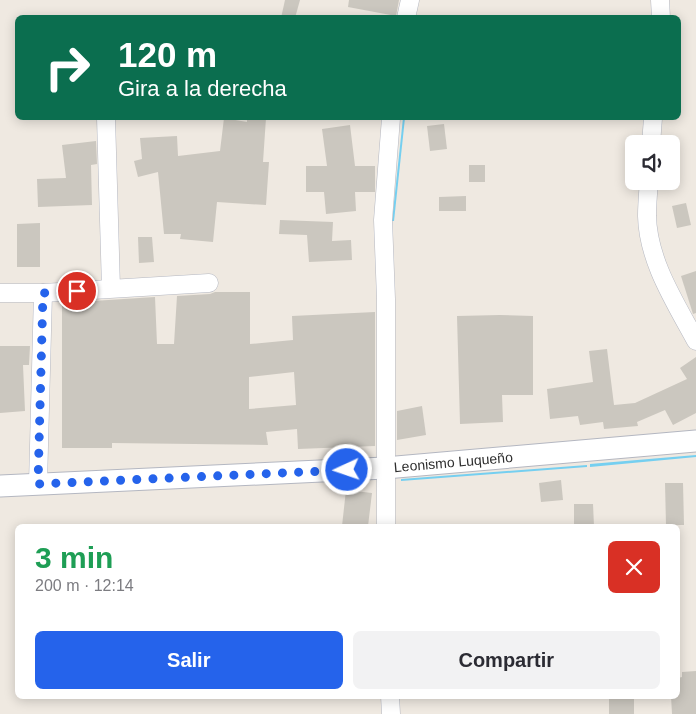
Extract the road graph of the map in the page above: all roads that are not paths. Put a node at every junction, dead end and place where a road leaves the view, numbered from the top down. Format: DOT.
graph roads {
  1 [pos="410,0"];
  2 [pos="660,0"];
  3 [pos="407,15"];
  4 [pos="661,15"];
  5 [pos="106,120"];
  6 [pos="391,120"];
  7 [pos="653,120"];
  8 [pos="652,135"];
  9 [pos="648,190"];
  10 [pos="209,283"];
  11 [pos="111,288"];
  12 [pos="0,293"];
  13 [pos="43,293"];
  14 [pos="696,340"];
  15 [pos="696,441"];
  16 [pos="385,468"];
  17 [pos="38,484"];
  18 [pos="0,486"];
  19 [pos="386,524"];
  20 [pos="390,699"];
  21 [pos="391,714"];
  1 -- 3 [label="street"];
  2 -- 4 [label="street"];
  5 -- 11 [label="street"];
  6 -- 16 [label="street"];
  7 -- 8 [label="street"];
  9 -- 14 [label="street"];
  10 -- 11 [label="street"];
  11 -- 13 [label="street"];
  12 -- 13 [label="street"];
  13 -- 17 [label="street"];
  15 -- 16 [label="street, Leonismo Luqueño"];
  16 -- 17 [label="street, Leonismo Luqueño"];
  16 -- 19 [label="street"];
  17 -- 18 [label="street, Leonismo Luqueño"];
  20 -- 21 [label="street"];
}
